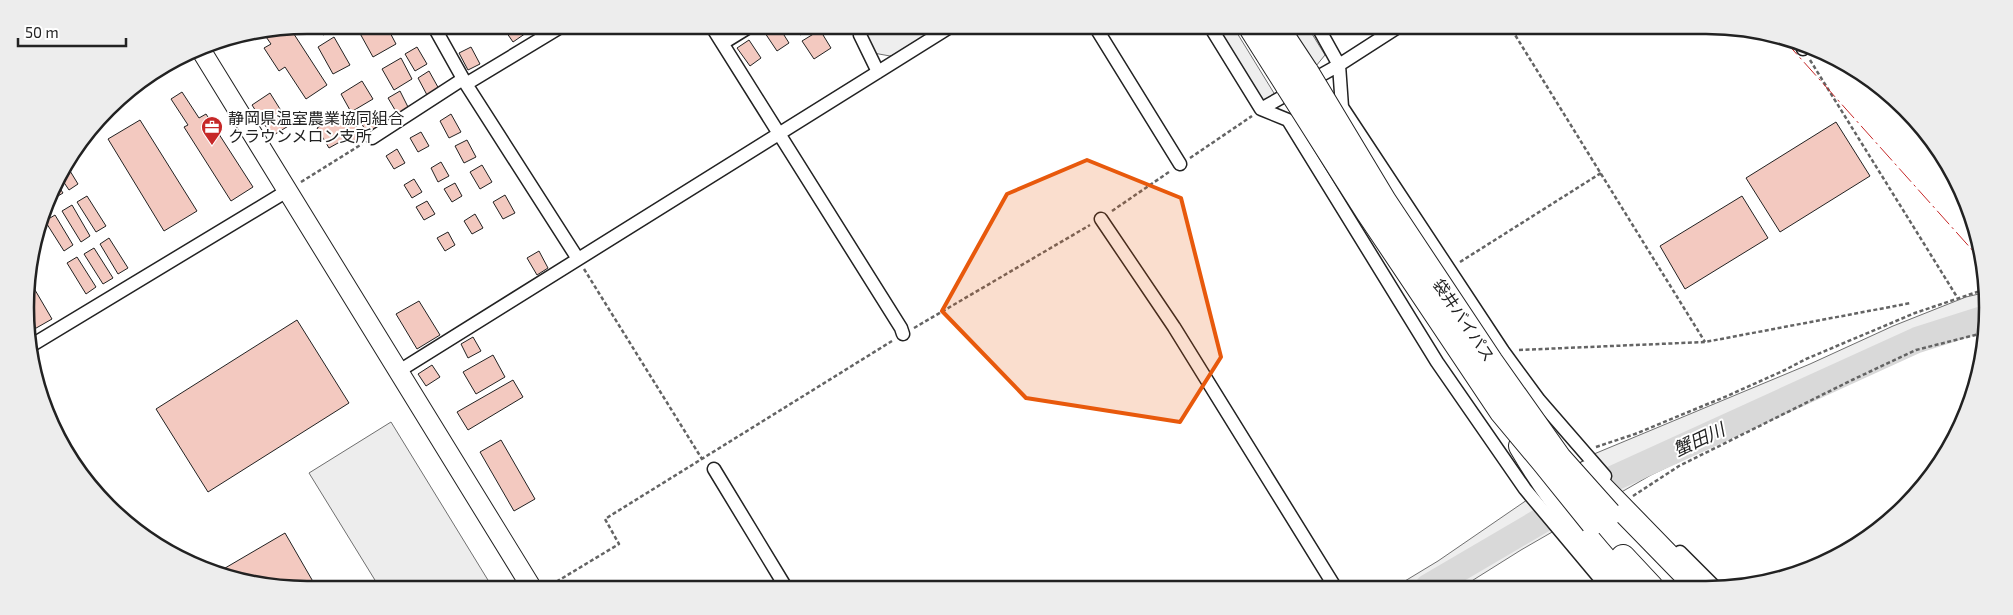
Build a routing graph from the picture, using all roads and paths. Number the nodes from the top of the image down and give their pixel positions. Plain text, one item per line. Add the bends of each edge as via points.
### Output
1 (438, 34) edge
2 (548, 34) edge
3 (717, 34) edge
4 (738, 34) edge
5 (860, 34) edge
6 (939, 34) edge
7 (1100, 34) edge
8 (1215, 34) edge
9 (1256, 34) edge
10 (1280, 34) edge
11 (1322, 34) edge
12 (1387, 34) edge
13 (1514, 34) edge
14 (723, 43) junction
15 (1807, 54) edge
16 (204, 55) edge
17 (1338, 65) junction
18 (878, 72) junction
19 (1297, 79) junction
20 (465, 81) junction
21 (1261, 109) junction
22 (779, 134) junction
23 (372, 138) joint
24 (1180, 164) junction
25 (1601, 173) junction
26 (287, 191) junction
27 (1101, 219) junction
28 (578, 259) junction
29 (1449, 269) junction
30 (1979, 291) edge
31 (1957, 297) junction
32 (1911, 303) dead end
33 (903, 334) junction
34 (1978, 334) edge
35 (1705, 342) junction
36 (36, 343) edge
37 (1503, 351) junction
38 (398, 371) junction
39 (1583, 452) junction
40 (702, 459) junction
41 (714, 468) dead end
42 (1602, 514) junction
43 (528, 581) edge
44 (558, 581) edge
45 (783, 581) edge
46 (1331, 581) edge
47 (1607, 581) edge
48 (1627, 581) edge
49 (1646, 581) edge
50 (1674, 581) edge
51 (1690, 581) edge
52 (1705, 581) edge

1 - 20 street
2 - 20 street
3 - 14 street
4 - 14 street
5 - 18 street
6 - 18 street
7 - 24 street
8 - 21 street
9 - 19 highway, 袋井バイパス
10 - 19 highway, 袋井バイパス
11 - 17 street
12 - 17 street
13 - 25 path
14 - 22 street
15 - 31 path
16 - 26 street
17 - 21 street
17 - 29 street via 1342,107
18 - 22 street
19 - 42 highway, 袋井バイパス, bridge via 1368,212 1511,406 1544,461
20 - 23 street
20 - 28 street
21 - 24 path
21 - 42 street via 1288,120 1437,362 1525,489
22 - 28 street
22 - 33 street
23 - 26 path
24 - 27 path
25 - 29 path
25 - 35 path
26 - 36 street
26 - 38 street
27 - 33 path
27 - 46 street via 1174,328
28 - 38 street
28 - 40 path
29 - 37 street
30 - 31 path
31 - 39 path via 1644,430
32 - 35 path
33 - 40 path
34 - 42 path via 1916,350 1839,386 1679,466
35 - 37 path
37 - 39 street
38 - 43 street
39 - 42 street via 1592,461
40 - 44 path via 605,519 619,544
41 - 45 street
42 - 47 street
42 - 48 highway
42 - 49 highway, 袋井バイパス
42 - 50 highway, 袋井バイパス
42 - 51 highway
42 - 52 street

